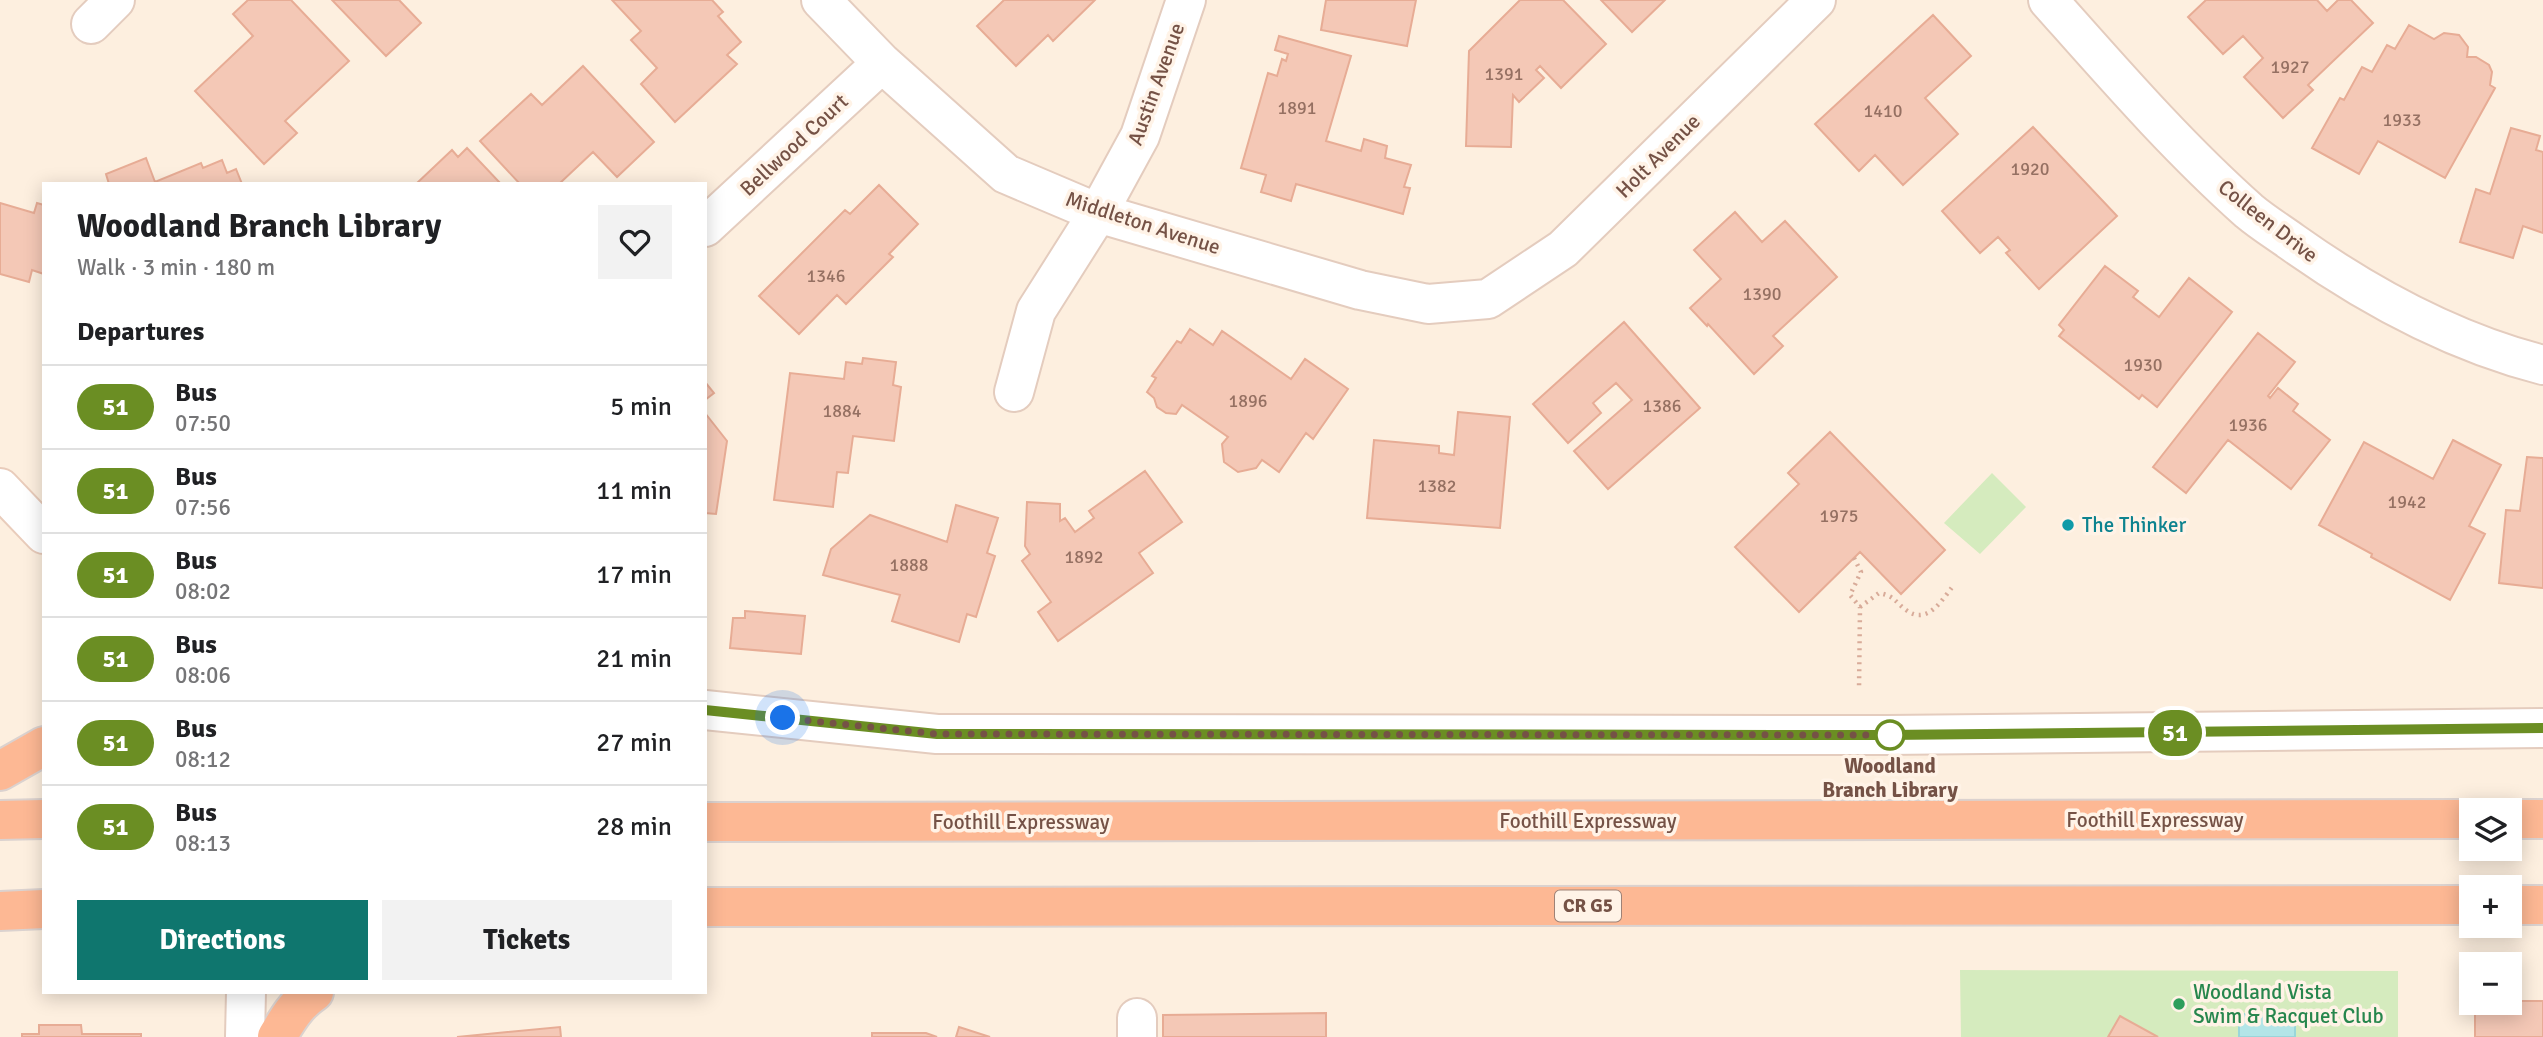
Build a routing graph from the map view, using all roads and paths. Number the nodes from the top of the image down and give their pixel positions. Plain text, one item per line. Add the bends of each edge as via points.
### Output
1 (821, 0) edge
2 (1186, 0) edge
3 (1816, 0) edge
4 (2048, 0) edge
5 (882, 63) junction
6 (1098, 213) junction
7 (707, 225) edge
8 (1488, 299) joint
9 (2543, 365) edge
10 (1014, 392) dead end
11 (0, 488) edge
12 (42, 532) edge
13 (1854, 558) dead end
14 (1953, 586) dead end
15 (1860, 607) junction
16 (1859, 690) dead end
17 (707, 710) edge
18 (2543, 728) edge
19 (42, 747) edge
20 (0, 771) edge
21 (42, 819) edge
22 (2459, 819) edge
23 (2522, 819) edge
24 (2543, 819) edge
25 (0, 820) edge
26 (707, 822) edge
27 (2459, 905) edge
28 (2522, 905) edge
29 (2543, 905) edge
30 (707, 907) edge
31 (42, 909) edge
32 (0, 911) edge
33 (246, 994) edge
34 (311, 994) edge
35 (246, 1037) edge
36 (277, 1037) edge

1 - 5 street, Middleton Avenue
2 - 6 street, Austin Avenue via 1140,136
3 - 8 street, Holt Avenue via 1563,249
4 - 9 street, Colleen Drive via 2171,137 2252,213 2326,266 2402,310 2499,354
5 - 6 street, Middleton Avenue via 1006,174
5 - 7 street, Bellwood Court
6 - 8 street, Middleton Avenue via 1360,289 1428,303
6 - 10 street, Austin Avenue via 1036,311
11 - 12 street
13 - 15 path via 1861,572 1850,595
14 - 15 path via 1935,610 1921,616 1908,612 1890,595 1879,593
15 - 16 path
17 - 18 street via 937,734 1901,735
19 - 20 highway
21 - 25 highway
22 - 26 highway, Foothill Expressway
23 - 24 highway
27 - 30 highway, CR G5
28 - 29 highway
31 - 32 highway
33 - 35 street
34 - 36 highway

